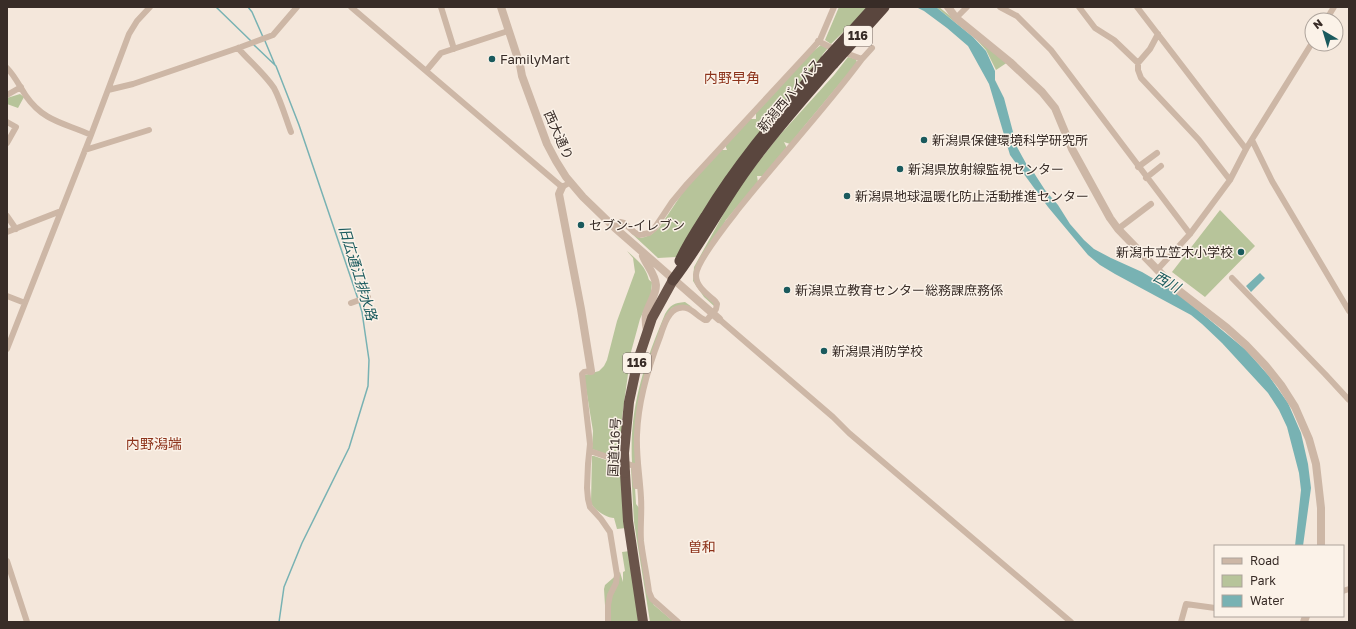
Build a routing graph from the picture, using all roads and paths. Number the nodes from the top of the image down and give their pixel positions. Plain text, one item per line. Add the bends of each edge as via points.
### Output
1 (150, 7) edge
2 (297, 7) edge
3 (441, 7) edge
4 (501, 7) edge
5 (834, 7) edge
6 (874, 7) edge
7 (884, 7) edge
8 (948, 7) edge
9 (967, 7) edge
10 (1000, 7) edge
11 (1079, 7) edge
12 (1137, 7) edge
13 (356, 8) edge
14 (956, 18) junction
15 (508, 31) junction
16 (1158, 34) junction
17 (818, 41) junction
18 (240, 48) junction
19 (872, 48) dead end
20 (454, 49) junction
21 (1306, 52) edge
22 (862, 59) junction
23 (829, 63) junction
24 (1138, 63) junction
25 (7, 68) edge
26 (426, 71) junction
27 (21, 87) junction
28 (108, 90) junction
29 (7, 95) edge
30 (7, 122) edge
31 (149, 130) dead end
32 (292, 132) dead end
33 (91, 135) junction
34 (1252, 140) junction
35 (7, 143) edge
36 (1246, 149) junction
37 (85, 150) junction
38 (1157, 153) dead end
39 (1161, 166) dead end
40 (1138, 167) junction
41 (1146, 178) junction
42 (1230, 180) junction
43 (571, 182) junction
44 (562, 187) junction
45 (1151, 204) dead end
46 (61, 211) junction
47 (7, 216) edge
48 (615, 228) junction
49 (16, 229) junction
50 (1118, 229) junction
51 (7, 232) edge
52 (1190, 234) junction
53 (642, 252) junction
54 (1156, 270) junction
55 (1232, 278) dead end
56 (673, 280) junction
57 (7, 296) edge
58 (368, 297) dead end
59 (25, 303) junction
60 (351, 303) dead end
61 (1349, 311) edge
62 (716, 316) junction
63 (647, 332) junction
64 (7, 349) edge
65 (591, 371) joint
66 (1349, 400) edge
67 (590, 451) junction
68 (641, 497) junction
69 (1321, 545) edge
70 (7, 561) edge
71 (1214, 608) edge
72 (27, 622) edge
73 (608, 622) edge
74 (643, 622) edge
75 (678, 622) edge
76 (1071, 622) edge
77 (1181, 622) edge

1 - 28 street via 129,34
2 - 18 street via 273,35
3 - 20 street
4 - 15 street, 西大通り
5 - 17 street
6 - 23 highway, 新潟西バイパス / 116, bridge
7 - 23 highway, 新潟西バイパス / 116, bridge
8 - 14 street
9 - 14 street
10 - 40 street via 1017,16 1051,50
11 - 24 street via 1095,28 1114,40
12 - 16 street
13 - 26 street
14 - 50 street via 1015,67 1055,108 1072,149
15 - 20 street
15 - 43 street, 西大通り via 547,144
16 - 24 street via 1150,50
16 - 36 street
17 - 22 street
17 - 48 street via 687,184 654,229 639,235 624,223 620,222
18 - 28 street via 134,84
18 - 32 street via 274,89
19 - 22 street
20 - 26 street via 441,53
21 - 34 street
22 - 62 street via 727,223 699,266 696,274 700,287 717,304
23 - 56 highway, 新潟西バイパス / 116 via 718,205 687,262
24 - 42 street via 1141,78 1199,140
25 - 27 street
26 - 44 street
27 - 29 street
27 - 33 street via 42,114
28 - 33 street
30 - 35 street via 16,127
31 - 37 street
33 - 37 street
34 - 36 street
34 - 61 street via 1272,181
36 - 42 street
37 - 46 street
38 - 40 street
39 - 41 street
40 - 41 street
41 - 52 street
42 - 52 street
43 - 44 street
43 - 48 street, 西大通り
44 - 65 street via 559,194 582,309
45 - 50 street
46 - 49 street
46 - 59 street
47 - 49 street
48 - 53 street, 西大通り
49 - 51 street
50 - 54 street
52 - 54 street
53 - 56 street, 西大通り
53 - 63 street via 656,285 646,314
54 - 69 street via 1246,345 1281,385 1295,407 1310,439 1316,464 1321,508
55 - 66 street
56 - 62 street, 西大通り
56 - 63 highway, 国道116号 / 116
57 - 59 street
58 - 60 street
59 - 64 street
62 - 68 street via 705,320 690,309 678,308 672,312 661,334 646,382 638,421
62 - 76 street
63 - 74 highway, 国道116号 / 116, bridge via 629,402 624,453 628,521
65 - 67 street via 582,374
67 - 68 street via 634,466 637,498
67 - 73 street via 588,499 590,507 612,535 617,575 608,604
68 - 75 street via 641,540 649,592 652,599
70 - 72 street
71 - 77 street via 1186,604

